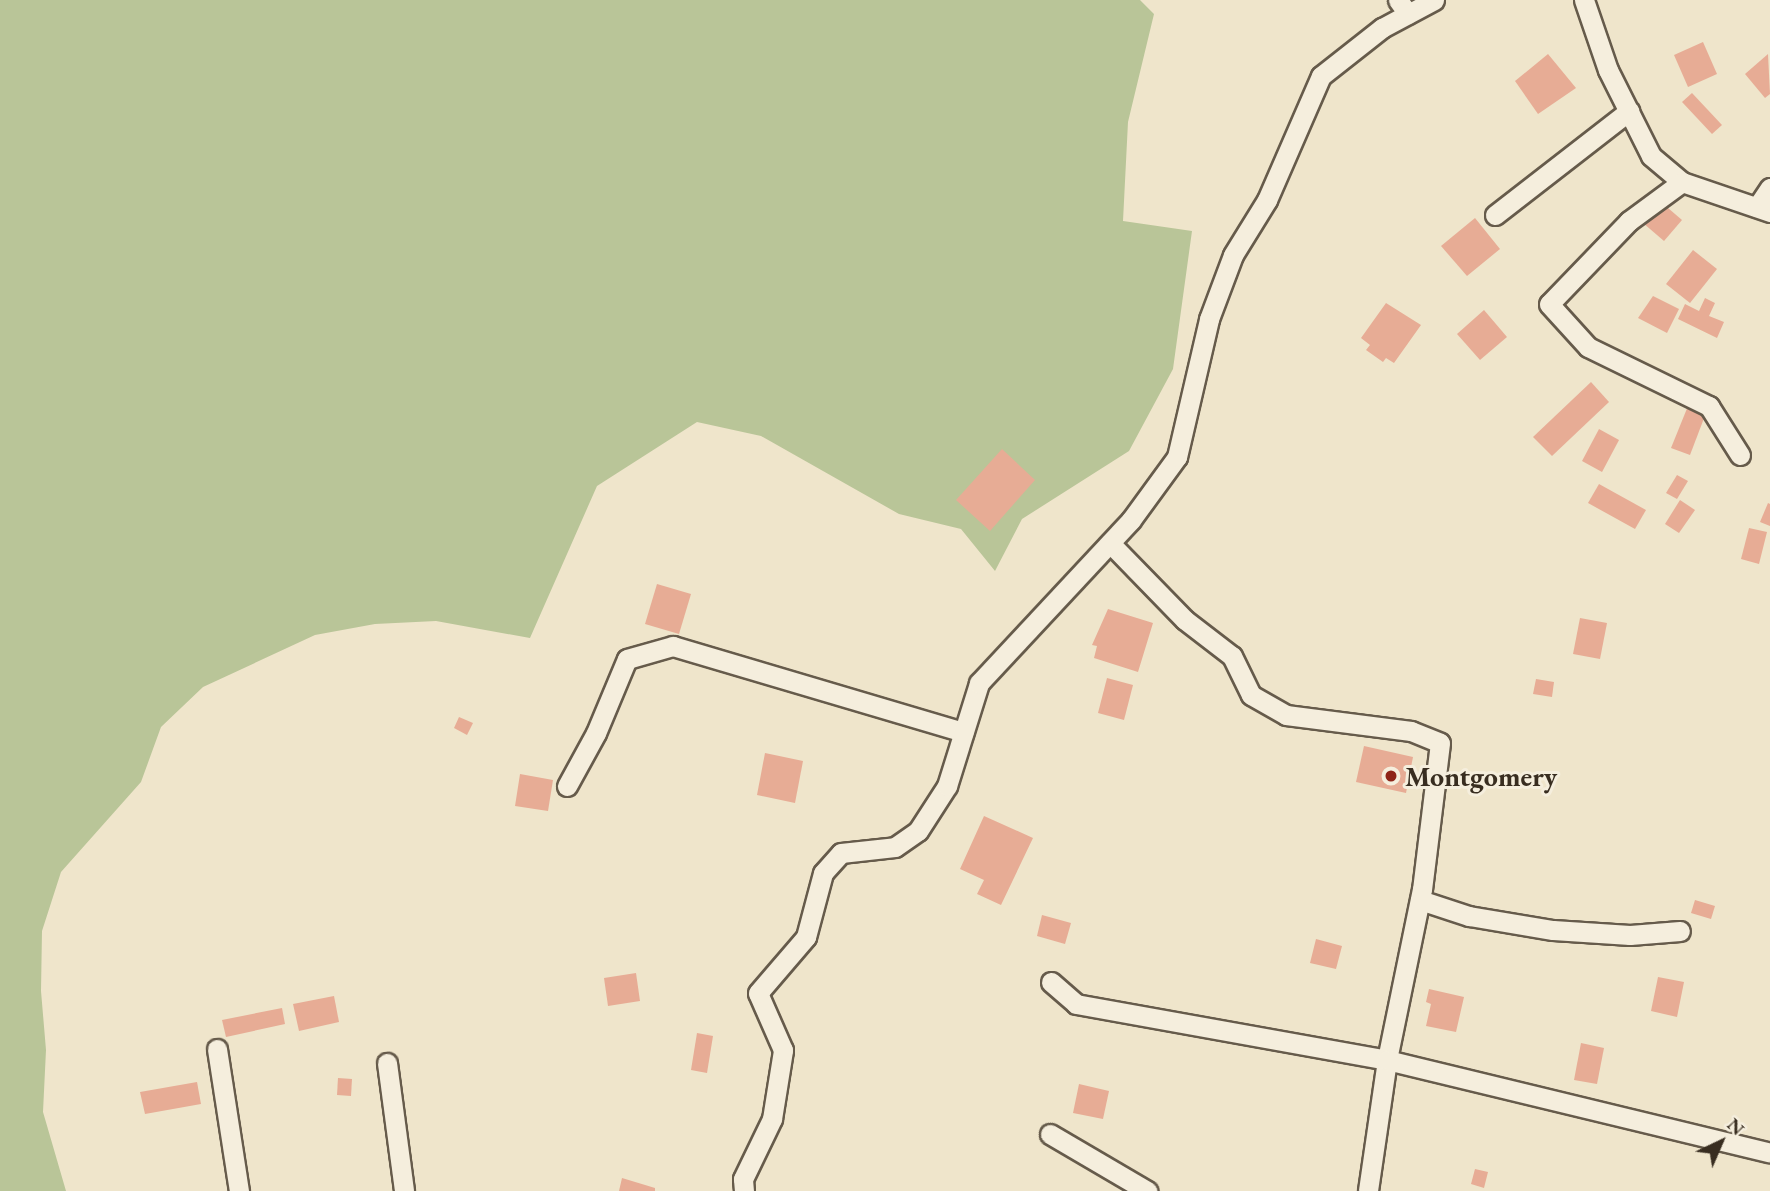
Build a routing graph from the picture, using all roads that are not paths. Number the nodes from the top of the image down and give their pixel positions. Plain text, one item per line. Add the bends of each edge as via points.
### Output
1 (1434, 0) edge
2 (1584, 0) edge
3 (1403, 7) edge
4 (1629, 111) junction
5 (1682, 182) junction
6 (1770, 188) edge
7 (1763, 209) edge
8 (1495, 215) dead end
9 (1740, 455) dead end
10 (1110, 543) junction
11 (964, 732) junction
12 (567, 786) dead end
13 (1420, 900) junction
14 (1680, 931) dead end
15 (1051, 982) dead end
16 (217, 1049) dead end
17 (1387, 1060) junction
18 (387, 1063) dead end
19 (1050, 1135) dead end
20 (1770, 1153) edge
21 (239, 1191) edge
22 (404, 1191) edge
23 (744, 1191) edge
24 (1147, 1191) edge
25 (1368, 1191) edge

1 - 3 street
2 - 4 street via 1608,70
3 - 10 street via 1321,76 1267,200 1233,255 1209,319 1177,457
4 - 5 street via 1651,156
4 - 8 street
5 - 7 street
5 - 9 street via 1629,221 1549,304 1588,347 1709,405
6 - 7 street
10 - 11 street via 979,683
10 - 13 street via 1185,620 1232,656 1251,695 1286,715 1411,731 1440,743
11 - 12 street via 673,646 627,659 596,733
11 - 23 street via 947,786 918,831 895,847 841,853 823,873 806,937 758,993 783,1050 772,1119 743,1179
13 - 14 street via 1469,916 1553,930 1630,935
13 - 17 street
15 - 17 street via 1076,1004
16 - 21 street
17 - 20 street
17 - 25 street
18 - 22 street
19 - 24 street

